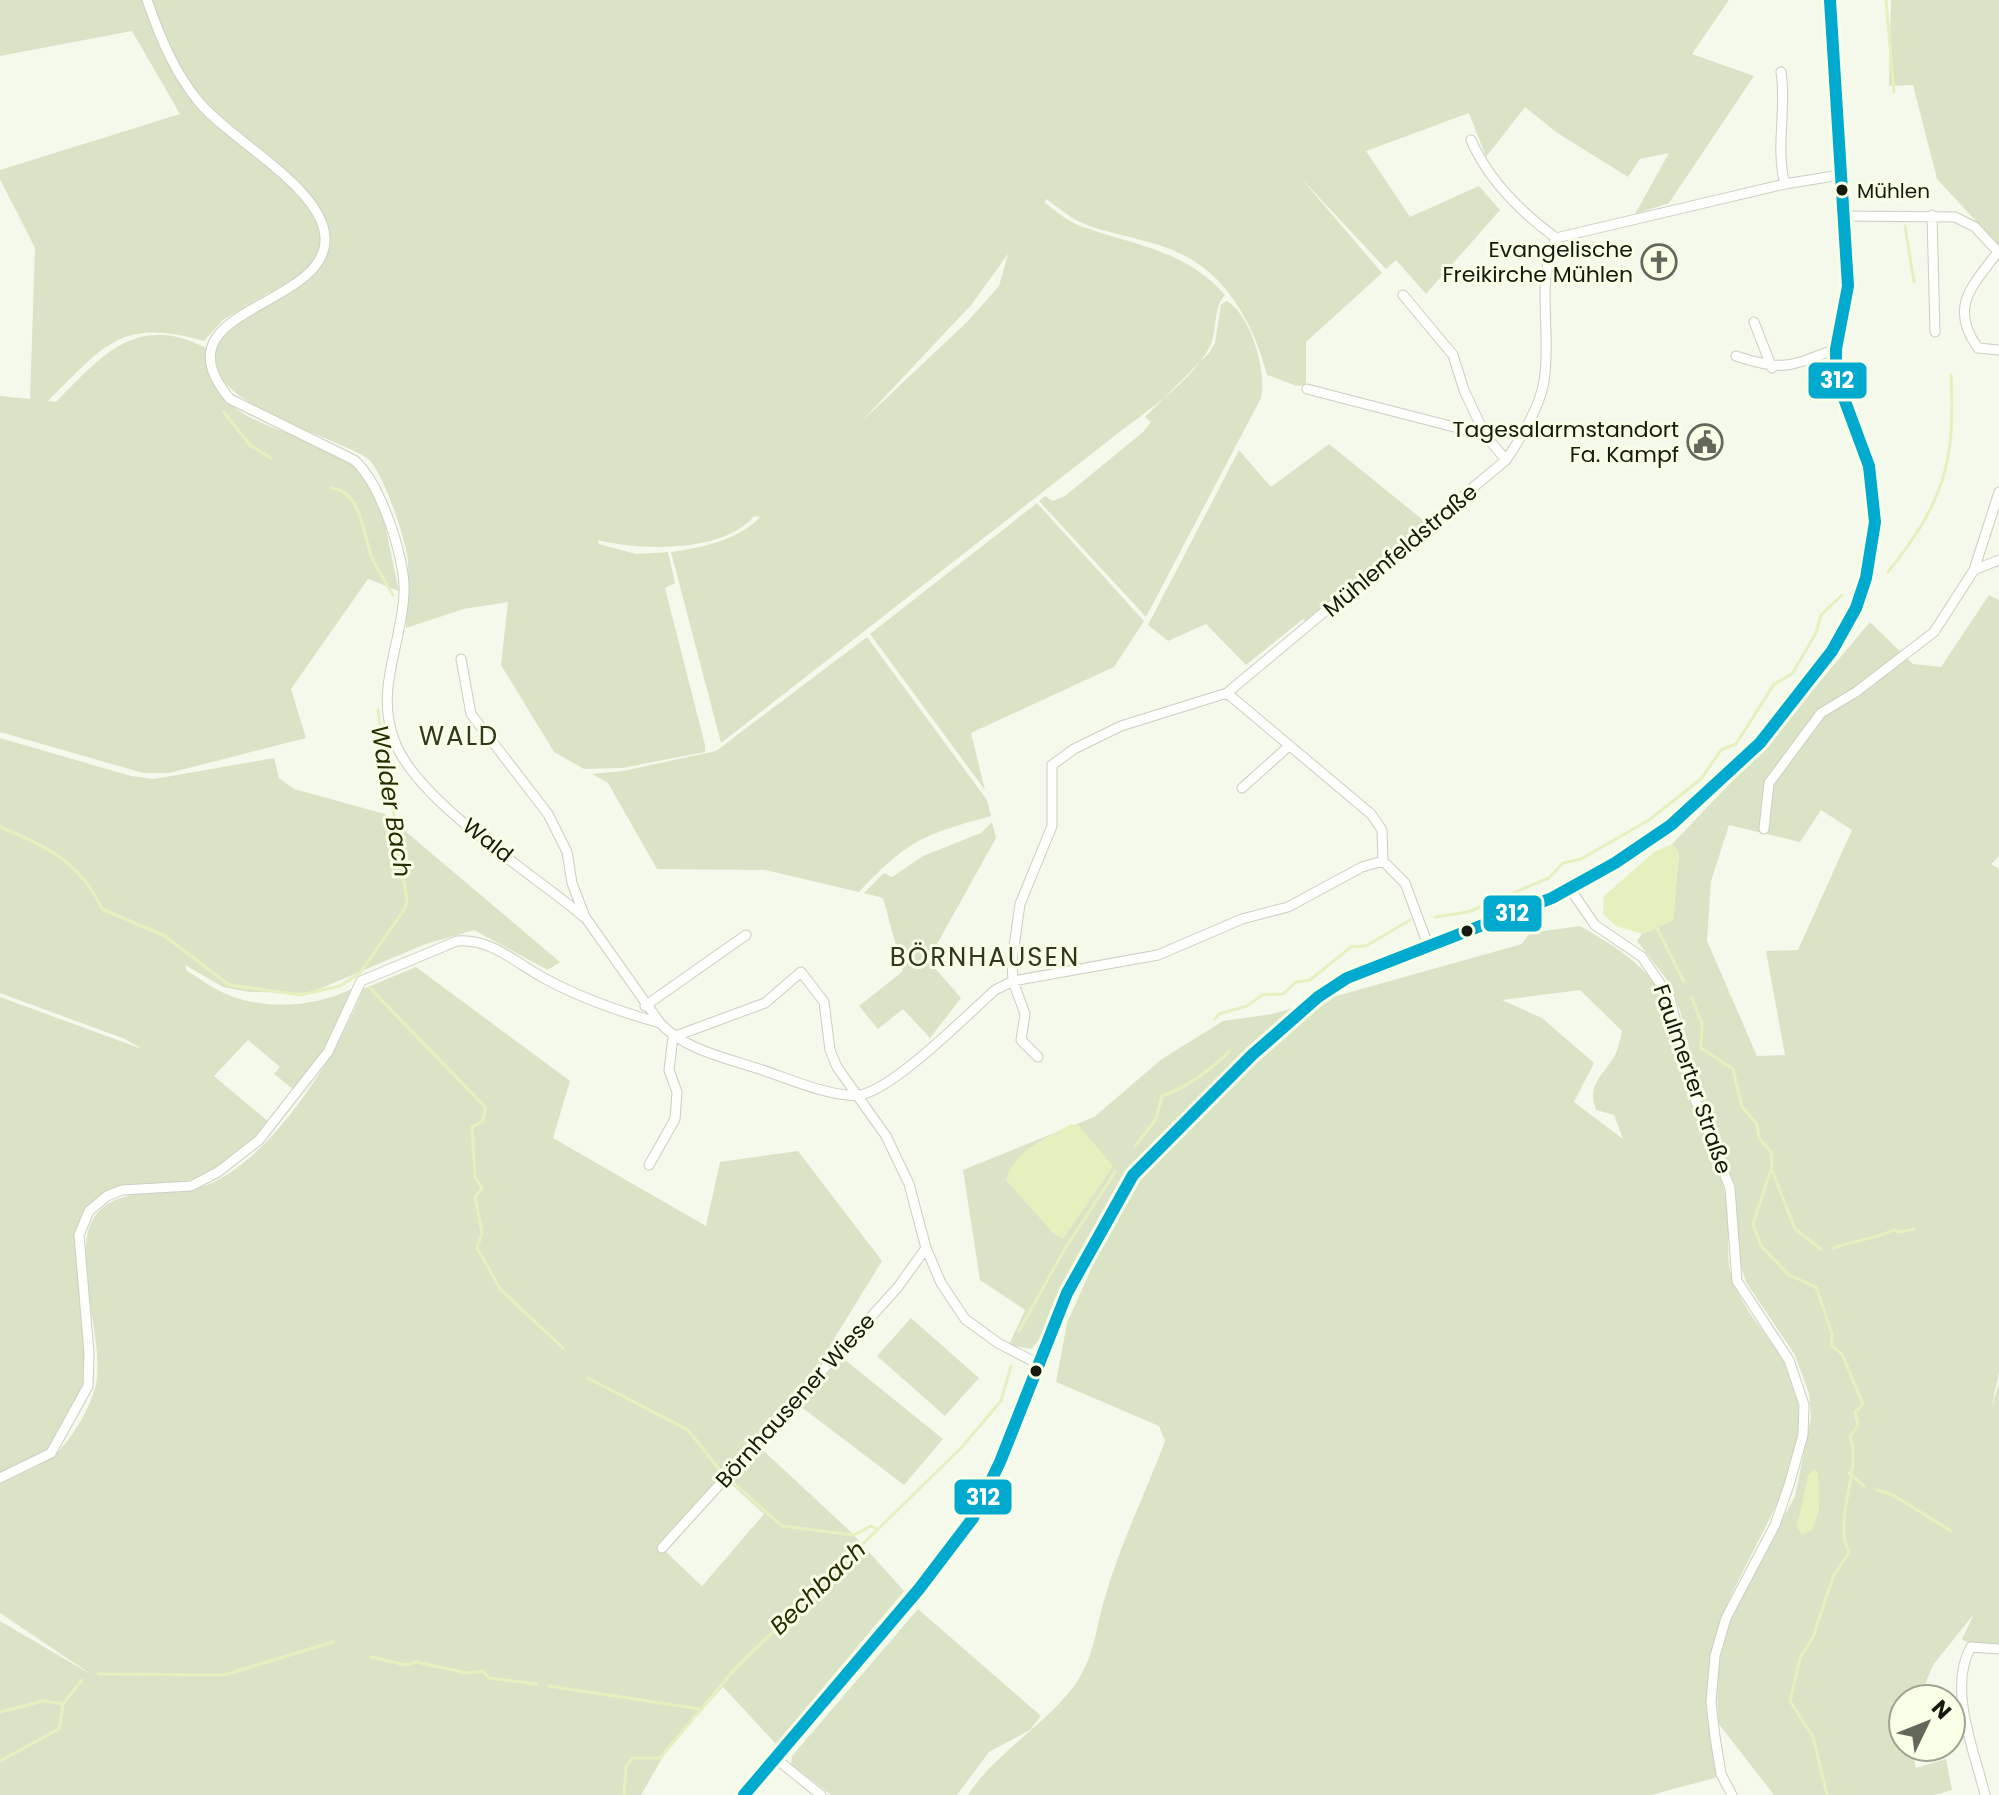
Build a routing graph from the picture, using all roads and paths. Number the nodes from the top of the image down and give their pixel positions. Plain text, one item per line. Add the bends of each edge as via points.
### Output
1 (147, 0) edge
2 (1830, 0) edge
3 (1781, 72) dead end
4 (1471, 140) dead end
5 (1840, 175) junction
6 (1785, 184) junction
7 (1932, 215) junction
8 (1843, 216) junction
9 (1556, 238) junction
10 (1998, 253) edge
11 (1403, 295) dead end
12 (1754, 322) dead end
13 (1935, 332) dead end
14 (1836, 349) junction
15 (1999, 350) edge
16 (1736, 356) dead end
17 (1772, 368) junction
18 (1307, 389) dead end
19 (1485, 435) junction
20 (1506, 460) junction
21 (1999, 492) edge
22 (1999, 560) edge
23 (1974, 570) junction
24 (461, 659) dead end
25 (1227, 693) junction
26 (1289, 746) junction
27 (1242, 788) dead end
28 (1764, 829) dead end
29 (1383, 861) junction
30 (1570, 889) junction
31 (585, 917) junction
32 (746, 935) dead end
33 (1423, 946) junction
34 (1013, 981) junction
35 (645, 1006) junction
36 (660, 1023) junction
37 (673, 1037) junction
38 (1038, 1057) dead end
39 (859, 1095) junction
40 (649, 1165) dead end
41 (926, 1248) junction
42 (1040, 1365) junction
43 (0, 1478) edge
44 (662, 1548) dead end
45 (1999, 1649) edge
46 (775, 1758) junction
47 (744, 1795) edge
48 (821, 1795) edge
49 (1732, 1795) edge
50 (1985, 1795) edge

1 - 31 street, Wald via 176,72 200,105 295,187 323,226 325,252 307,276 220,332 211,366 217,384 230,399 368,471 396,547 405,592 385,697 394,742 414,778 443,805
2 - 5 main road
3 - 6 street
4 - 9 street via 1482,165
5 - 6 street
5 - 8 main road
6 - 9 street
7 - 8 street
7 - 10 street via 1955,217 1975,227
7 - 13 street
8 - 14 main road via 1848,286
9 - 20 street, Mühlenfeldstraße via 1546,259 1544,381
10 - 15 street via 1964,306 1964,328 1978,348
11 - 19 street via 1453,355
12 - 17 street
14 - 17 street
14 - 30 main road via 1836,377 1873,486 1873,544 1856,608 1832,651 1760,743 1718,785 1671,825
16 - 17 street
18 - 19 street
19 - 20 street
20 - 25 street, Mühlenfeldstraße
21 - 23 street
22 - 23 street
23 - 28 street via 1934,632 1821,713 1769,783
24 - 31 street via 471,714 548,814 567,852
25 - 26 street
25 - 34 street via 1121,726 1052,765 1052,826 1020,904
26 - 27 street
26 - 29 street via 1371,814 1382,830
29 - 33 street via 1405,883
29 - 34 street via 1288,907 1242,919 1158,955
30 - 33 main road via 1492,924
30 - 49 street, Faulmerter Straße via 1595,925 1642,957 1670,998 1693,1094 1730,1188 1737,1281 1789,1360 1804,1405 1803,1435 1775,1525 1726,1618 1715,1656 1715,1737 1721,1774
31 - 35 street
32 - 35 street
33 - 42 main road via 1347,978 1318,997 1133,1175 1067,1293
34 - 38 street via 1025,1014 1021,1040
34 - 39 street via 995,990 901,1073
35 - 36 street
36 - 37 street
36 - 43 street via 544,978 471,940 361,981 328,1052 259,1140 191,1186 122,1190 89,1211 79,1235 88,1386 51,1453
37 - 39 street via 838,1093
37 - 39 street via 765,1003 801,972 824,1002 830,1050
37 - 40 street via 669,1070 677,1092 675,1119
39 - 41 street via 909,1184
41 - 42 street via 965,1319
41 - 44 street, Börnhausener Wiese via 898,1287
42 - 46 main road via 973,1518
45 - 50 street via 1971,1647 1961,1694
46 - 47 main road
46 - 48 street

